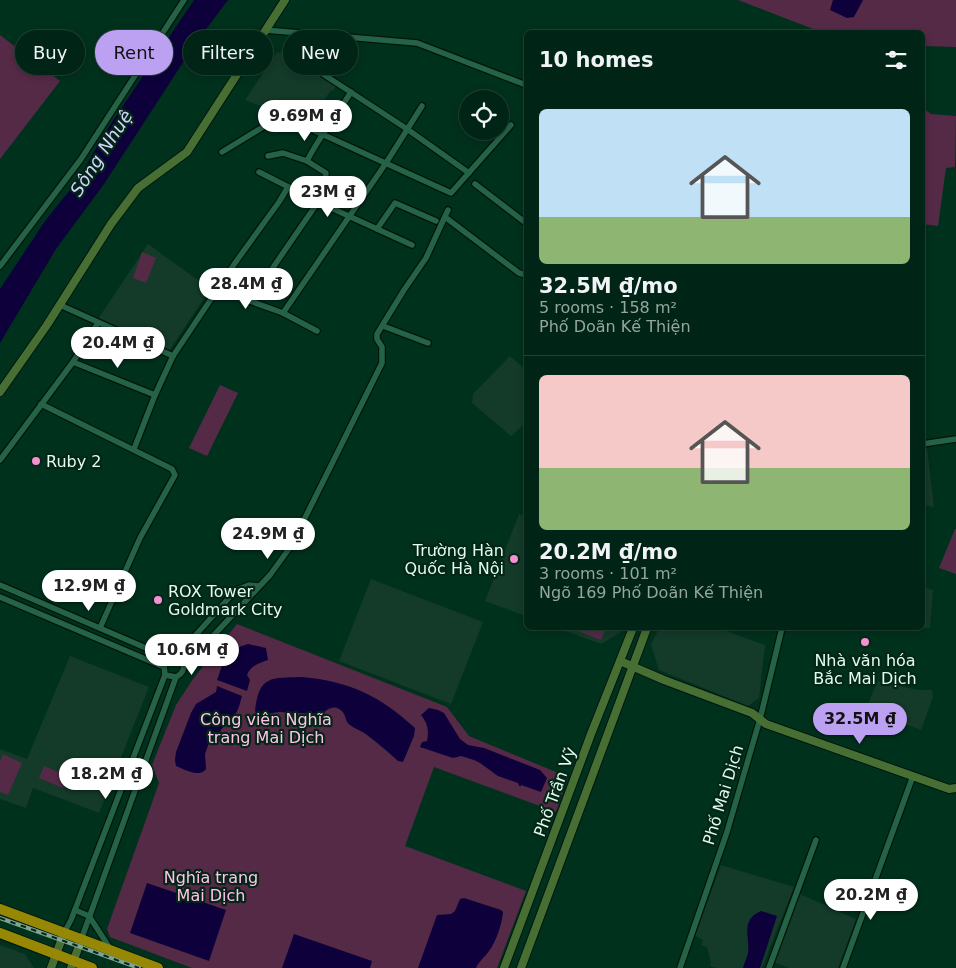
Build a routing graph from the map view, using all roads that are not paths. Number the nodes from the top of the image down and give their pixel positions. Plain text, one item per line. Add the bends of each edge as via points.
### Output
1 (184, 0) edge
2 (285, 0) edge
3 (265, 30) edge
4 (358, 38) edge
5 (236, 75) edge
6 (325, 75) edge
7 (524, 84) edge
8 (352, 92) junction
9 (422, 106) dead end
10 (267, 109) dead end
11 (281, 116) junction
12 (511, 125) dead end
13 (408, 129) junction
14 (322, 135) junction
15 (222, 152) dead end
16 (268, 156) dead end
17 (307, 161) junction
18 (386, 163) junction
19 (259, 172) dead end
20 (469, 173) junction
21 (475, 184) dead end
22 (288, 187) junction
23 (318, 202) junction
24 (448, 210) dead end
25 (348, 216) junction
26 (445, 217) junction
27 (436, 221) dead end
28 (524, 221) edge
29 (377, 229) junction
30 (412, 245) dead end
31 (0, 266) edge
32 (524, 274) edge
33 (222, 283) junction
34 (250, 301) junction
35 (60, 305) junction
36 (283, 313) junction
37 (98, 323) junction
38 (382, 326) junction
39 (317, 331) dead end
40 (428, 343) dead end
41 (173, 356) junction
42 (73, 362) junction
43 (0, 392) edge
44 (155, 395) junction
45 (41, 404) junction
46 (956, 439) edge
47 (925, 444) edge
48 (134, 449) junction
49 (0, 460) edge
50 (0, 585) edge
51 (260, 586) junction
52 (0, 598) edge
53 (100, 628) junction
54 (632, 630) edge
55 (646, 630) edge
56 (782, 630) edge
57 (173, 658) junction
58 (620, 661) junction
59 (632, 666) junction
60 (164, 667) junction
61 (184, 667) junction
62 (165, 675) junction
63 (176, 677) junction
64 (760, 719) junction
65 (914, 776) junction
66 (956, 788) edge
67 (816, 840) dead end
68 (0, 909) edge
69 (75, 910) junction
70 (89, 916) junction
71 (0, 933) edge
72 (64, 933) junction
73 (81, 940) junction
74 (112, 952) junction
75 (56, 954) junction
76 (72, 964) edge
77 (51, 968) edge
78 (92, 968) edge
79 (158, 968) edge
80 (504, 968) edge
81 (521, 968) edge
82 (680, 968) edge
83 (769, 968) edge
84 (843, 968) edge

1 - 31 street via 81,159
2 - 3 street
4 - 7 street via 417,43
5 - 35 street via 187,152 138,188 110,224
6 - 8 street
8 - 13 street
8 - 14 street
9 - 13 street
10 - 11 street
11 - 14 street
11 - 15 street
12 - 20 street
13 - 18 street
13 - 20 street
14 - 17 street
14 - 18 street
16 - 17 street via 283,153
17 - 23 street via 326,173
18 - 20 street via 451,193
18 - 25 street
19 - 22 street
21 - 28 street
22 - 23 street
22 - 33 street
23 - 25 street
23 - 34 street
24 - 26 street
25 - 29 street
25 - 36 street
26 - 32 street
26 - 38 street via 426,258
27 - 29 street via 395,203
29 - 30 street
33 - 34 street
33 - 41 street
34 - 36 street
35 - 37 street
35 - 43 street
36 - 39 street
37 - 41 street
37 - 42 street
38 - 40 street
38 - 51 street via 377,334 382,347 382,364 291,546
41 - 44 street
42 - 44 street
42 - 45 street
44 - 48 street
45 - 48 street
45 - 49 street
46 - 47 street
48 - 53 street via 172,469 175,475 140,538
50 - 53 street
51 - 57 street via 249,585 236,590
51 - 61 street
52 - 60 street
53 - 57 street
54 - 58 street, Phố Trần Vỹ
55 - 59 street, Phố Trần Vỹ
56 - 64 street, Phố Mai Dịch
57 - 60 street via 164,663
57 - 61 street via 180,659
58 - 59 street
58 - 80 street, Phố Trần Vỹ
59 - 64 street
59 - 81 street, Phố Trần Vỹ
60 - 62 street
61 - 63 street
62 - 63 street
62 - 69 street
63 - 70 street
64 - 65 street via 766,724
64 - 82 street, Phố Mai Dịch via 716,867
65 - 66 street via 949,789
65 - 84 street
67 - 83 street
68 - 72 highway
69 - 70 street
69 - 72 street
70 - 73 street
70 - 74 street
71 - 75 highway
72 - 73 highway
72 - 75 street
73 - 74 highway
73 - 76 street
74 - 79 highway
75 - 76 highway
75 - 77 street
76 - 78 highway

